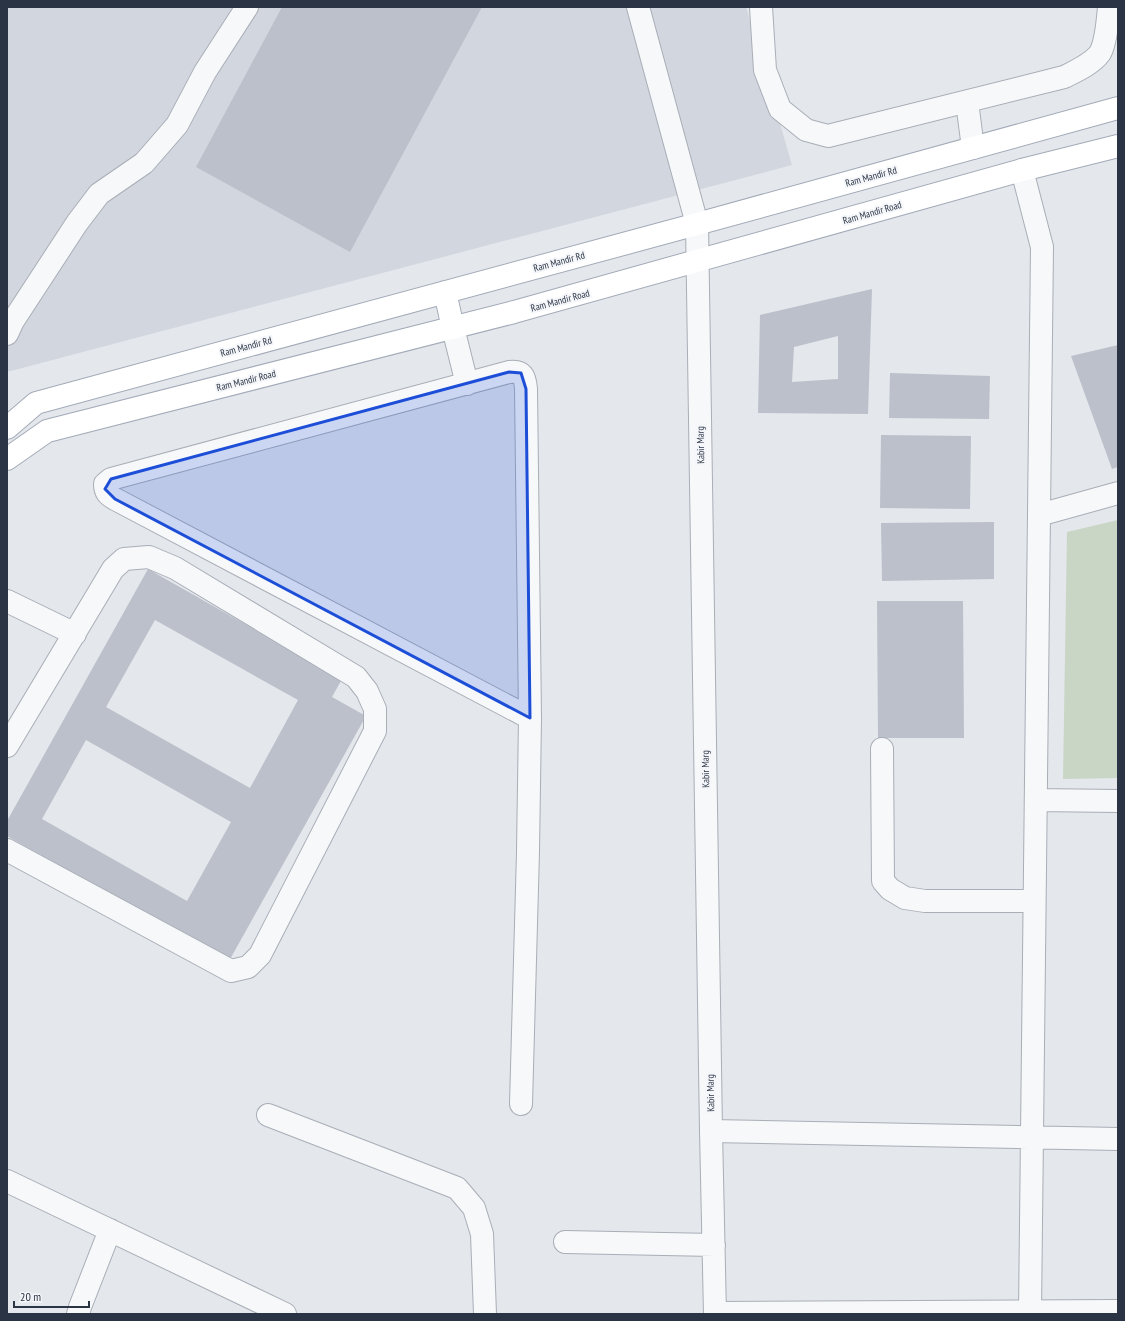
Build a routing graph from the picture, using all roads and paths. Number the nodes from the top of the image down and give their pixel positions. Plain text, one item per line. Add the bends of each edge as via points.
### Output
1 (247, 7) edge
2 (638, 7) edge
3 (761, 7) edge
4 (1109, 7) edge
5 (967, 102) junction
6 (1118, 108) edge
7 (1118, 146) edge
8 (973, 148) junction
9 (1022, 170) junction
10 (697, 224) junction
11 (697, 262) junction
12 (444, 292) junction
13 (9, 324) edge
14 (453, 328) junction
15 (467, 384) junction
16 (7, 428) edge
17 (7, 458) edge
18 (1118, 493) edge
19 (1039, 515) junction
20 (7, 601) edge
21 (75, 634) junction
22 (530, 718) junction
23 (7, 746) edge
24 (882, 749) dead end
25 (1036, 800) junction
26 (1118, 801) edge
27 (7, 850) edge
28 (1034, 902) junction
29 (521, 1104) dead end
30 (268, 1116) dead end
31 (711, 1131) junction
32 (1032, 1138) junction
33 (1118, 1139) edge
34 (7, 1181) edge
35 (110, 1230) junction
36 (565, 1242) dead end
37 (714, 1245) junction
38 (1118, 1311) edge
39 (1030, 1312) junction
40 (715, 1313) edge
41 (969, 1313) edge
42 (78, 1314) edge
43 (286, 1314) edge
44 (485, 1314) edge

1 - 13 street via 205,72 177,125 144,164 99,194
2 - 10 street, Kabir Marg
3 - 5 street via 764,70 780,109 806,130 828,136
4 - 5 street via 1107,30 1100,52 1085,66 1064,77
5 - 8 street
6 - 8 main road, Ram Mandir Rd
7 - 9 main road, Ram Mandir Road
8 - 10 main road, Ram Mandir Rd
9 - 11 main road, Ram Mandir Road
9 - 19 street via 1042,247
10 - 11 street, Kabir Marg
10 - 12 main road, Ram Mandir Rd
11 - 14 main road, Ram Mandir Road
11 - 31 street, Kabir Marg
12 - 14 main road
12 - 16 main road, Ram Mandir Rd via 36,403
14 - 15 street
14 - 17 main road, Ram Mandir Road via 47,431
15 - 22 street via 516,371 521,373 525,380
15 - 22 street via 111,479 105,484 105,489 107,494
18 - 19 street
19 - 25 street
20 - 21 street
21 - 23 street
21 - 27 street via 113,569 124,559 149,557 175,568 356,677 376,709 375,731 260,955 248,967 231,971
22 - 29 street
24 - 28 street via 883,881 890,889 906,898 925,901
25 - 26 street
25 - 28 street
28 - 32 street
30 - 44 street via 457,1188 474,1208 482,1234
31 - 32 street
31 - 37 street, Kabir Marg
32 - 33 street
32 - 39 street
34 - 35 street
35 - 42 street
35 - 43 street
36 - 37 street
37 - 40 street, Kabir Marg
38 - 39 street
39 - 41 street
40 - 41 street

